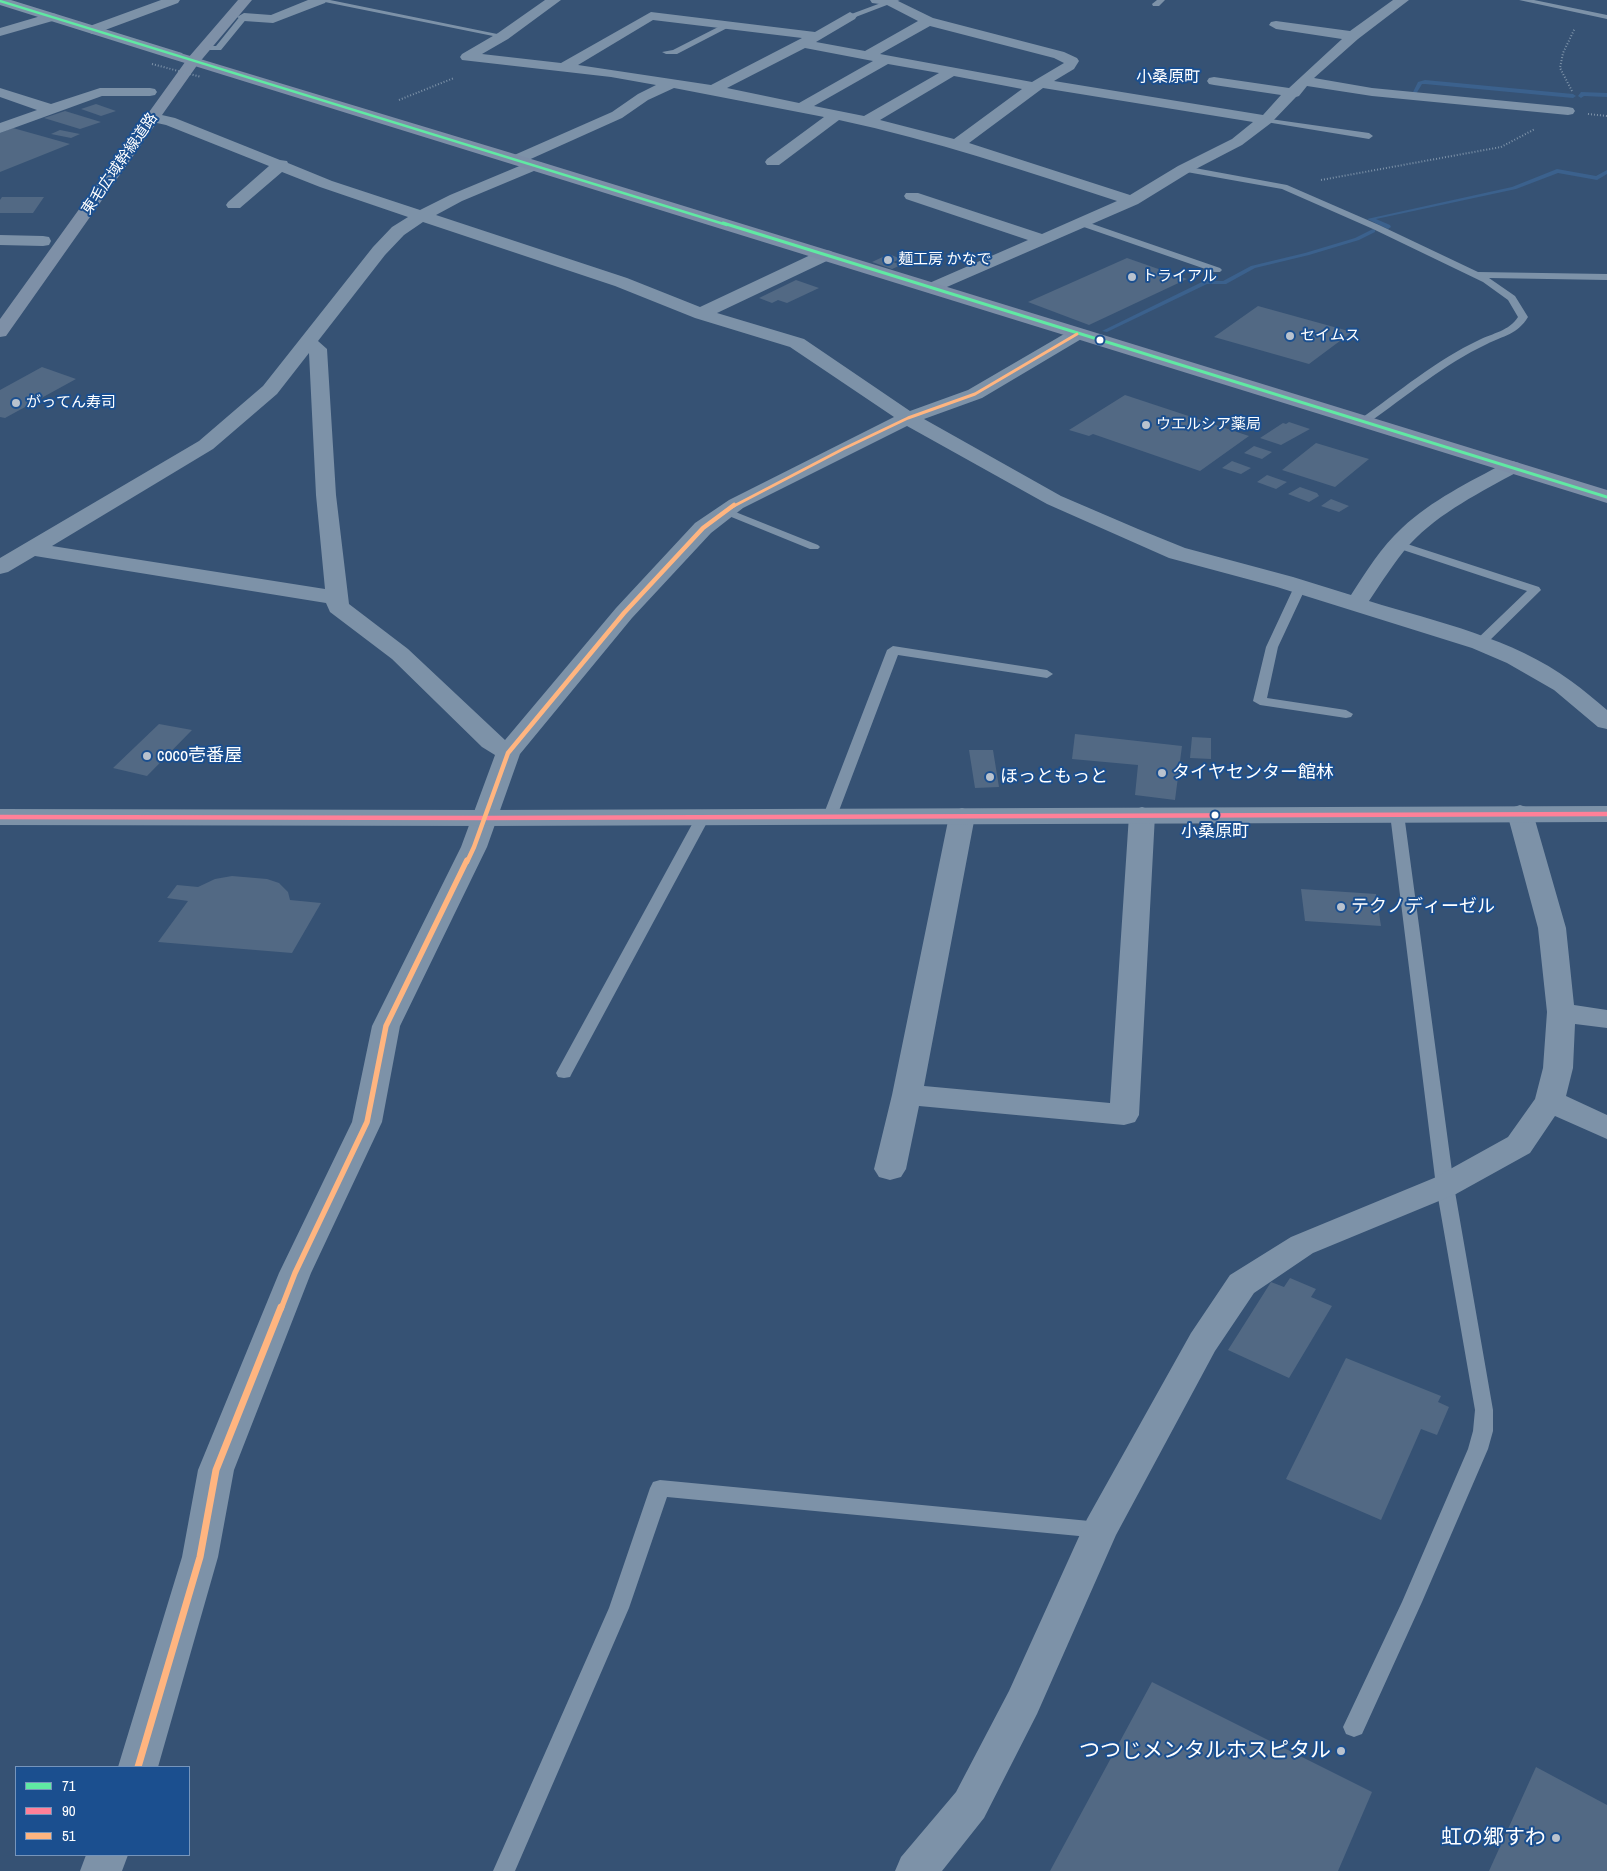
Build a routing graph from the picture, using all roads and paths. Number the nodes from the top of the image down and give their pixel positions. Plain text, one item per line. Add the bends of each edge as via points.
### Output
1 (173, 0) edge
2 (245, 0) edge
3 (260, 0) edge
4 (320, 0) edge
5 (554, 0) edge
6 (1402, 0) edge
7 (1523, 0) edge
8 (0, 1) edge
9 (888, 1) edge
10 (670, 5) dead end
11 (233, 10) edge
12 (1583, 12) junction
13 (651, 16) junction
14 (850, 16) joint
15 (51, 17) junction
16 (1607, 17) edge
17 (928, 21) junction
18 (729, 25) junction
19 (1276, 25) dead end
20 (92, 30) junction
21 (0, 32) edge
22 (503, 36) junction
23 (817, 36) junction
24 (1353, 36) junction
25 (802, 44) junction
26 (1031, 49) junction
27 (666, 52) dead end
28 (866, 56) junction
29 (1015, 58) dead end
30 (886, 60) junction
31 (178, 61) junction
32 (152, 64) dead end
33 (563, 68) junction
34 (999, 68) dead end
35 (951, 72) junction
36 (201, 77) dead end
37 (454, 78) dead end
38 (982, 78) junction
39 (1214, 81) dead end
40 (1304, 81) junction
41 (672, 83) junction
42 (1037, 85) junction
43 (713, 90) junction
44 (0, 92) edge
45 (1294, 93) junction
46 (391, 103) dead end
47 (138, 108) dead end
48 (801, 108) junction
49 (50, 109) junction
50 (1568, 111) junction
51 (837, 115) junction
52 (153, 118) junction
53 (1266, 120) junction
54 (867, 121) junction
55 (0, 128) edge
56 (1370, 136) dead end
57 (957, 144) junction
58 (518, 159) junction
59 (773, 162) dead end
60 (281, 164) junction
61 (535, 164) junction
62 (1184, 169) junction
63 (1284, 187) junction
64 (912, 196) dead end
65 (1132, 201) junction
66 (234, 205) dead end
67 (422, 216) junction
68 (1081, 223) junction
69 (55, 226) dead end
70 (0, 240) edge
71 (1043, 240) junction
72 (38, 248) joint
73 (825, 255) junction
74 (1217, 270) dead end
75 (1477, 275) junction
76 (1607, 277) edge
77 (933, 288) junction
78 (701, 314) junction
79 (0, 332) edge
80 (1078, 334) junction
81 (308, 342) junction
82 (908, 418) junction
83 (1364, 422) junction
84 (1512, 467) junction
85 (1607, 497) edge
86 (728, 512) junction
87 (1398, 546) junction
88 (32, 548) junction
89 (814, 548) dead end
90 (0, 567) edge
91 (1300, 587) junction
92 (337, 598) junction
93 (1356, 604) junction
94 (1480, 643) junction
95 (1047, 674) dead end
96 (1346, 714) dead end
97 (1607, 722) edge
98 (508, 753) junction
99 (1520, 813) junction
100 (1397, 814) junction
101 (1607, 814) edge
102 (1142, 815) junction
103 (830, 816) junction
104 (962, 816) junction
105 (0, 817) edge
106 (703, 817) junction
107 (486, 818) junction
108 (1560, 1012) junction
109 (1607, 1019) edge
110 (564, 1073) dead end
111 (907, 1095) junction
112 (1550, 1101) junction
113 (1607, 1128) edge
114 (890, 1169) dead end
115 (1445, 1186) junction
116 (1100, 1530) junction
117 (1354, 1727) dead end
118 (138, 1766) edge
119 (107, 1856) edge
120 (100, 1871) edge
121 (504, 1871) edge
122 (916, 1871) edge

1 - 20 street
2 - 11 highway, 東毛広域幹線道路
3 - 11 street
4 - 11 street via 273,19
4 - 22 lane
5 - 22 street
6 - 24 street
7 - 12 lane
8 - 15 street
9 - 14 lane
9 - 17 street
10 - 13 street
11 - 31 highway, 東毛広域幹線道路
12 - 16 lane
12 - 50 path via 1560,68 1576,98
13 - 18 street
13 - 33 street
14 - 23 street
15 - 20 street
15 - 21 street
17 - 26 street
17 - 28 street
18 - 23 street
18 - 27 lane via 674,52
19 - 24 street
20 - 31 street
22 - 33 street via 467,57
23 - 25 street
24 - 40 street
25 - 28 street
25 - 43 street
26 - 29 street
26 - 42 street via 1072,61
28 - 30 street
30 - 35 street
30 - 48 street
31 - 47 highway, 東毛広域幹線道路
31 - 49 street
31 - 52 highway, 東毛広域幹線道路
31 - 58 main road
32 - 36 path, bridge
33 - 41 street
34 - 38 street
35 - 38 street
35 - 54 street
37 - 46 path
38 - 42 street
39 - 45 street
40 - 45 street
40 - 50 street via 1372,92
41 - 43 street
41 - 58 street via 617,115
42 - 53 street
42 - 57 street
43 - 48 street
44 - 49 street
45 - 53 street
48 - 51 street
49 - 55 street
50 - 63 path via 1501,147
51 - 54 street
51 - 59 street
52 - 60 street via 170,121
52 - 79 highway, 東毛広域幹線道路
53 - 56 lane
53 - 62 street via 1237,142
54 - 57 street
57 - 65 street
58 - 61 main road
60 - 66 street
60 - 67 street via 326,184
61 - 67 street
61 - 73 main road
62 - 63 lane
62 - 65 street
63 - 75 lane
64 - 71 street
65 - 68 street
67 - 78 street via 621,282
67 - 81 street via 398,232 379,251
68 - 71 street
68 - 74 lane
69 - 72 highway
70 - 72 street
71 - 77 street
73 - 77 main road
73 - 78 street
75 - 76 lane
75 - 83 lane via 1512,298 1523,317 1519,326 1456,357
77 - 80 main road
78 - 82 street via 797,343
80 - 82 street via 975,394
80 - 83 main road
81 - 88 street via 270,390 206,445
81 - 92 street via 318,350 326,495
82 - 86 street via 736,504
82 - 91 street via 1054,500 1130,534 1177,552
83 - 84 main road
84 - 85 main road
84 - 87 street via 1453,499 1409,533
86 - 89 lane
86 - 98 street via 703,528 624,613
87 - 93 street
87 - 94 lane via 1535,590
88 - 90 street
88 - 92 street
91 - 93 street
91 - 96 lane via 1272,648 1260,700
92 - 98 street via 338,607 400,654 491,742
93 - 94 street
94 - 97 street via 1515,658 1562,685
95 - 103 lane via 893,650
98 - 107 street
99 - 100 street
99 - 101 street
99 - 108 street via 1552,928
100 - 102 street
100 - 115 lane
102 - 104 street
102 - 111 street via 1124,1115
103 - 104 street
103 - 106 street
104 - 111 street
105 - 107 street
106 - 107 street
106 - 110 lane
107 - 118 street via 386,1026 366,1122 295,1273 216,1470 200,1557
108 - 109 street
108 - 112 street via 1558,1068
111 - 114 street
112 - 113 street
112 - 115 street via 1519,1145
115 - 116 street via 1302,1245 1242,1284 1203,1342
115 - 117 lane via 1484,1410 1483,1430 1478,1450 1412,1602
116 - 121 lane via 660,1488 619,1608
116 - 122 street via 1023,1702 970,1805
119 - 120 street

